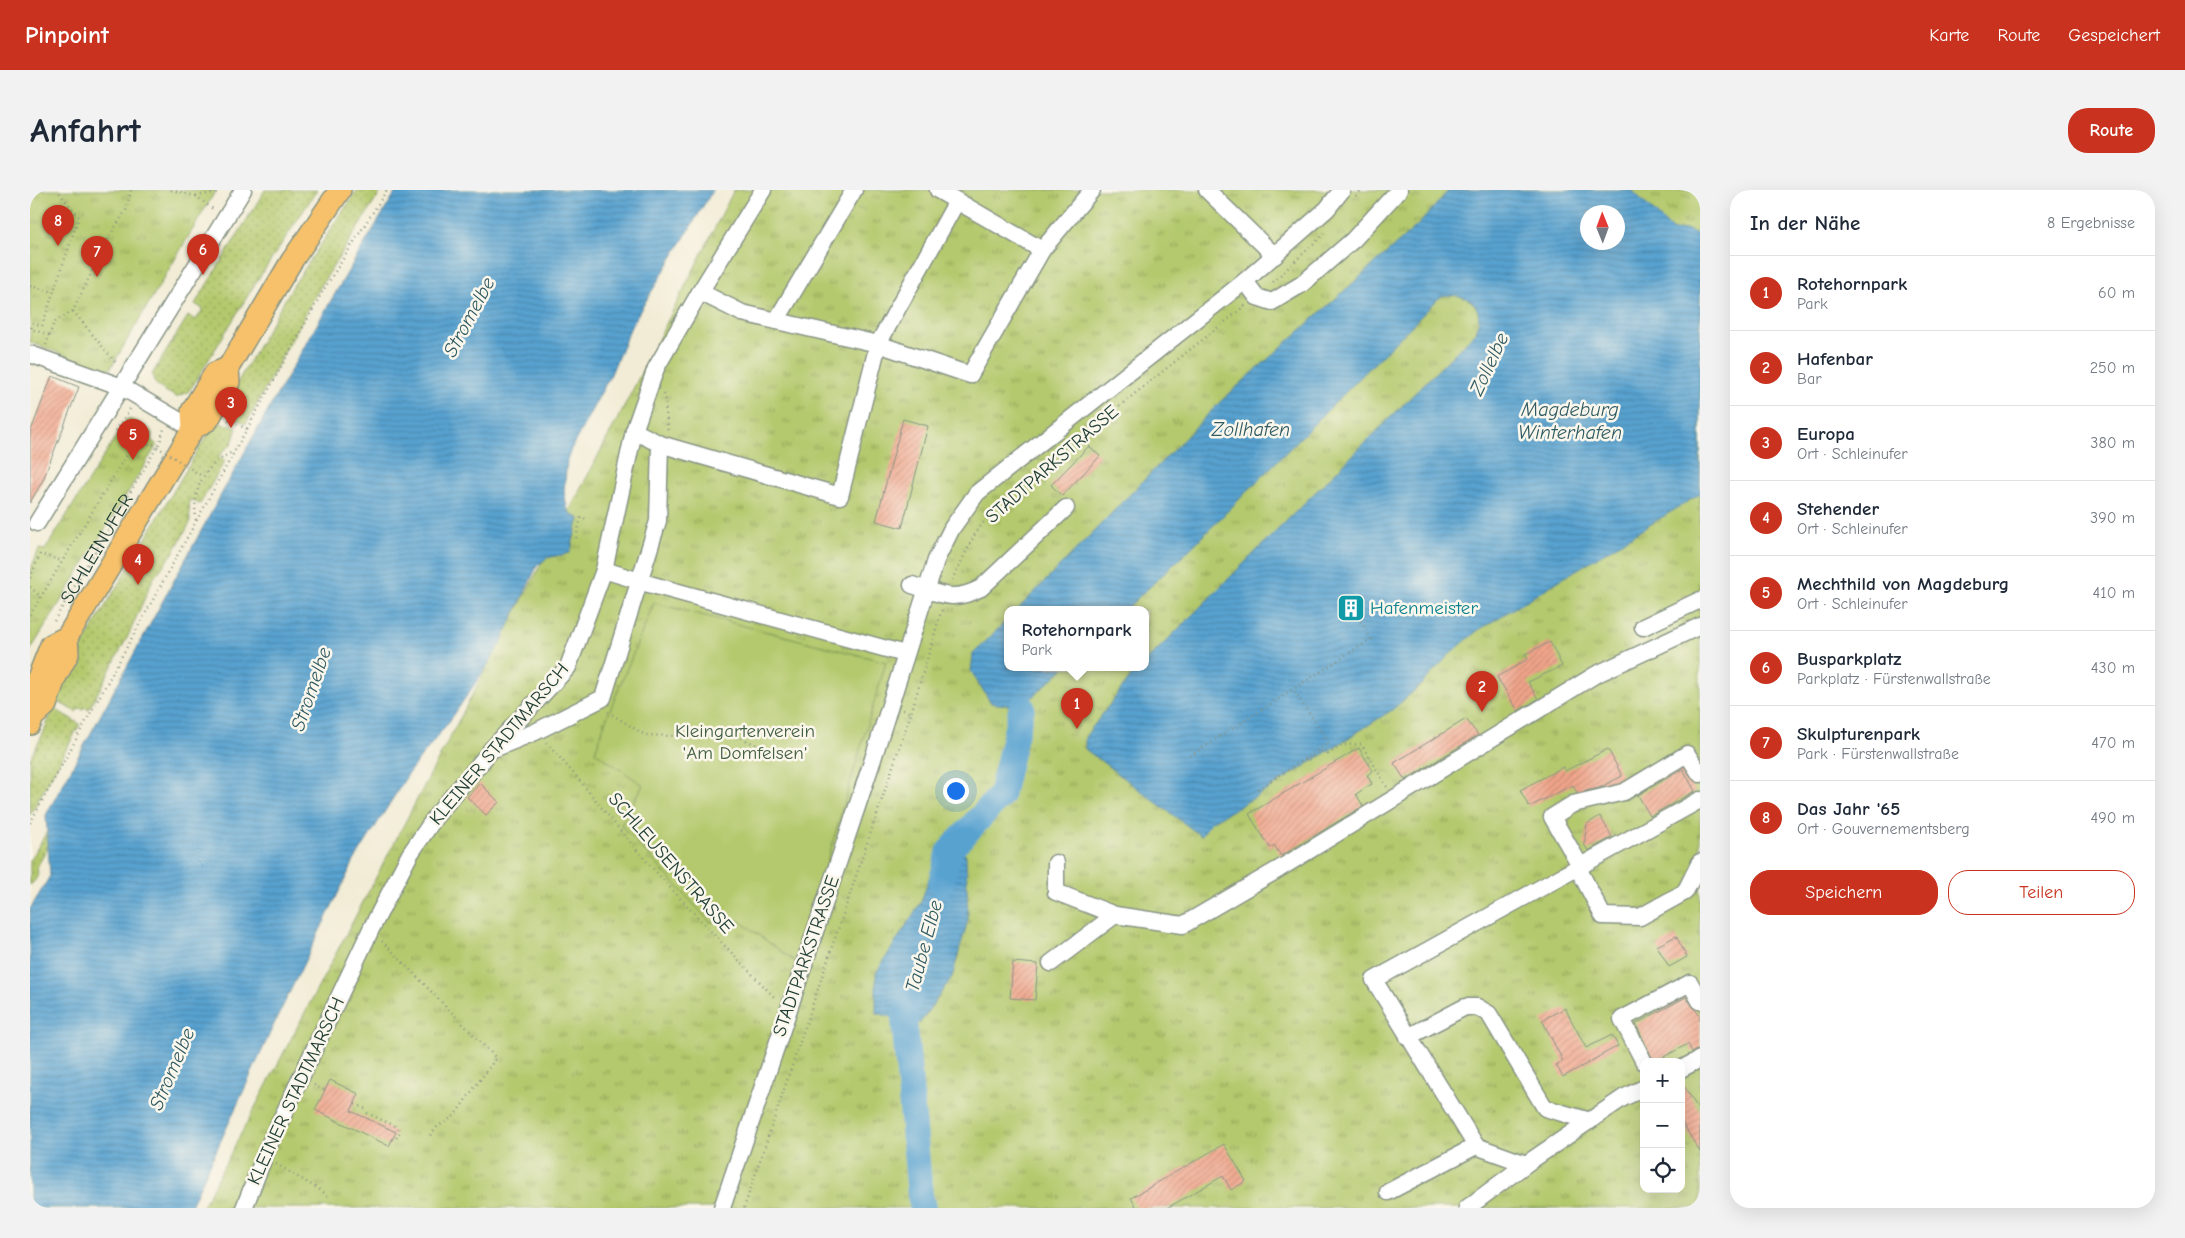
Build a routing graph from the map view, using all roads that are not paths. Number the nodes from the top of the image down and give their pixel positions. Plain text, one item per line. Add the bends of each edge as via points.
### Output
1 (243, 190) edge
2 (340, 190) edge
3 (763, 190) edge
4 (854, 190) edge
5 (938, 190) edge
6 (1092, 190) edge
7 (1207, 190) edge
8 (1342, 190) edge
9 (1399, 190) edge
10 (957, 201) junction
11 (1042, 250) junction
12 (1275, 256) junction
13 (1245, 281) junction
14 (700, 292) junction
15 (776, 321) junction
16 (878, 344) junction
17 (30, 354) edge
18 (122, 387) junction
19 (193, 429) junction
20 (634, 431) junction
21 (660, 444) junction
22 (1066, 508) dead end
23 (38, 523) dead end
24 (604, 570) junction
25 (640, 582) junction
26 (919, 587) junction
27 (1700, 600) edge
28 (1700, 626) edge
29 (1643, 627) dead end
30 (905, 654) junction
31 (31, 721) edge
32 (492, 750) junction
33 (1700, 774) edge
34 (1700, 800) edge
35 (1056, 862) dead end
36 (1700, 862) edge
37 (1580, 868) junction
38 (1114, 915) junction
39 (1051, 962) dead end
40 (1700, 1001) edge
41 (1408, 1037) junction
42 (1642, 1058) edge
43 (1700, 1060) edge
44 (1685, 1067) edge
45 (1640, 1090) edge
46 (1590, 1120) junction
47 (1476, 1146) junction
48 (1526, 1164) junction
49 (1388, 1192) dead end
50 (244, 1208) edge
51 (722, 1208) edge
52 (1467, 1208) edge

1 - 18 street
2 - 19 main road, SCHLEINUFER via 291,262 228,368 215,373 192,411
3 - 14 street, KLEINER STADTMARSCH
4 - 15 street
5 - 10 street
6 - 11 street
7 - 12 street
8 - 12 street, STADTPARKSTRASSE via 1327,209
9 - 13 street via 1353,240 1302,284 1272,302 1257,297
10 - 11 street
10 - 16 street
11 - 16 street via 970,375
12 - 13 street, STADTPARKSTRASSE
13 - 26 street, STADTPARKSTRASSE via 977,493 952,528
14 - 15 street via 742,313
14 - 20 street, KLEINER STADTMARSCH via 656,368
15 - 16 street
16 - 21 street via 840,496
17 - 18 street
18 - 19 street
18 - 23 street
19 - 31 main road, SCHLEINUFER via 51,645 30,698
20 - 21 street
20 - 24 street, KLEINER STADTMARSCH
21 - 25 street via 658,521
22 - 26 street via 981,588 964,596 946,596
24 - 25 street
24 - 32 street, KLEINER STADTMARSCH via 568,668
25 - 30 street
25 - 32 street via 603,698
26 - 30 street, STADTPARKSTRASSE
27 - 29 street
28 - 38 street via 1595,675 1183,925
30 - 51 street, STADTPARKSTRASSE
32 - 50 street, KLEINER STADTMARSCH via 436,816 410,854 264,1157
33 - 37 street via 1687,754 1624,792 1573,804 1552,817
34 - 37 street
35 - 38 street via 1056,892
36 - 37 street via 1685,892 1640,917 1603,916
37 - 41 street via 1374,980
38 - 39 street
40 - 42 street via 1690,983 1622,1019
41 - 46 street via 1465,1007 1477,1007 1488,1014 1545,1108
41 - 47 street
43 - 44 street
45 - 46 street
46 - 48 street
47 - 48 street
47 - 49 street
48 - 52 street

